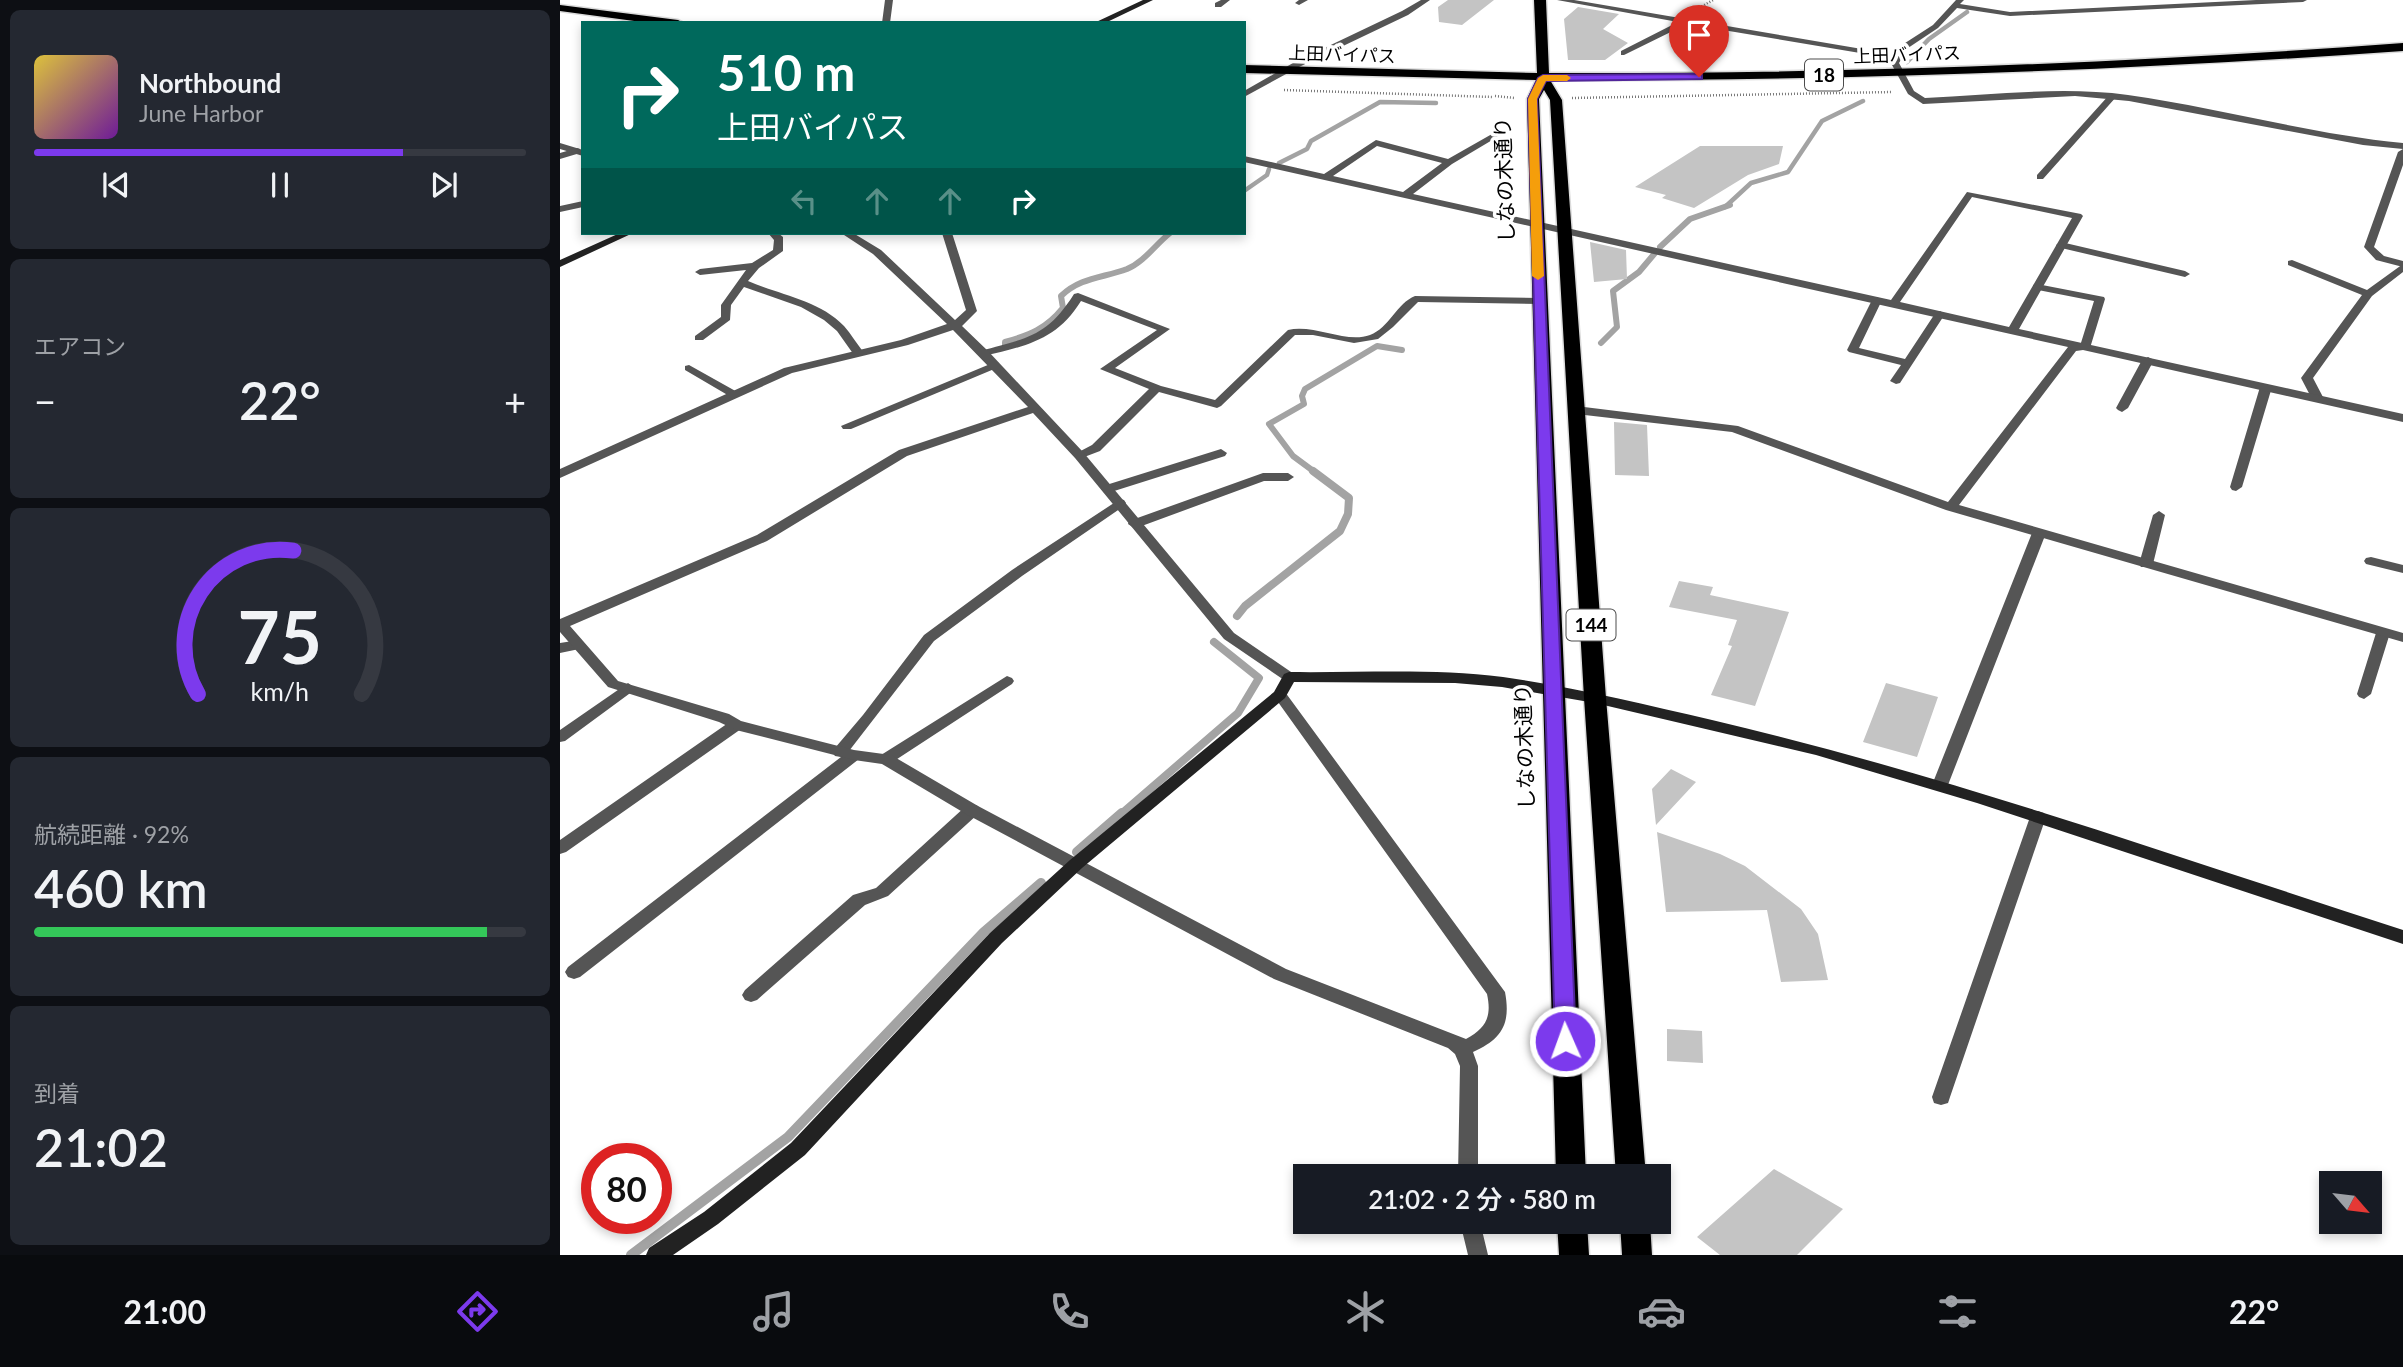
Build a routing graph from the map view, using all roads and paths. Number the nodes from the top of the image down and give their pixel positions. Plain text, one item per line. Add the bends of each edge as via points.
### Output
1 (889, 0) edge
2 (1149, 0) edge
3 (1226, 0) edge
4 (1426, 0) edge
5 (1540, 0) edge
6 (1562, 0) edge
7 (2303, 0) edge
8 (1957, 3) edge
9 (1218, 5) dead end
10 (560, 8) edge
11 (560, 15) edge
12 (604, 21) edge
13 (662, 21) edge
14 (886, 21) edge
15 (1102, 21) edge
16 (1686, 21) junction
17 (2403, 47) edge
18 (1624, 53) dead end
19 (1898, 68) junction
20 (1246, 69) edge
21 (1287, 71) junction
22 (1543, 78) junction
23 (1255, 89) junction
24 (1502, 92) dead end
25 (1911, 92) junction
26 (1246, 94) edge
27 (2113, 96) junction
28 (1493, 97) junction
29 (1570, 98) dead end
30 (1519, 99) dead end
31 (1495, 135) dead end
32 (560, 146) edge
33 (2403, 146) edge
34 (580, 152) edge
35 (2403, 152) edge
36 (560, 156) edge
37 (1246, 159) edge
38 (1449, 162) junction
39 (1326, 177) junction
40 (2040, 177) dead end
41 (2391, 187) junction
42 (2403, 189) edge
43 (1405, 195) junction
44 (581, 204) edge
45 (560, 209) edge
46 (1536, 224) junction
47 (1564, 231) junction
48 (624, 235) edge
49 (775, 235) edge
50 (849, 235) edge
51 (948, 235) edge
52 (2061, 245) junction
53 (2292, 263) dead end
54 (560, 264) edge
55 (2403, 265) edge
56 (755, 266) junction
57 (700, 272) dead end
58 (2185, 274) dead end
59 (742, 282) junction
60 (2037, 287) junction
61 (2368, 293) junction
62 (1877, 300) junction
63 (1539, 301) junction
64 (1894, 303) junction
65 (1940, 314) junction
66 (956, 325) junction
67 (2013, 330) junction
68 (699, 338) dead end
69 (2086, 346) junction
70 (858, 353) junction
71 (984, 353) junction
72 (2148, 360) junction
73 (1908, 363) junction
74 (995, 365) junction
75 (689, 368) dead end
76 (1896, 381) dead end
77 (2266, 387) junction
78 (1157, 388) junction
79 (735, 395) junction
80 (2318, 399) junction
81 (1036, 408) junction
82 (2122, 408) dead end
83 (1576, 410) junction
84 (2403, 418) edge
85 (847, 426) dead end
86 (1221, 453) dead end
87 (1079, 456) junction
88 (560, 474) edge
89 (1288, 477) dead end
90 (2236, 487) dead end
91 (1107, 489) junction
92 (1120, 503) junction
93 (1951, 507) junction
94 (2159, 515) dead end
95 (1134, 524) junction
96 (2039, 533) junction
97 (2371, 561) dead end
98 (2146, 564) junction
99 (2403, 569) edge
100 (560, 624) edge
101 (2383, 633) junction
102 (2403, 638) edge
103 (579, 645) junction
104 (560, 648) edge
105 (1289, 677) junction
106 (1007, 681) dead end
107 (628, 688) junction
108 (1552, 690) junction
109 (2364, 694) dead end
110 (1280, 695) junction
111 (1595, 698) junction
112 (736, 725) junction
113 (560, 737) edge
114 (847, 754) junction
115 (886, 759) junction
116 (1940, 785) junction
117 (972, 810) junction
118 (2038, 817) junction
119 (560, 848) edge
120 (1076, 864) junction
121 (2403, 937) edge
122 (574, 972) dead end
123 (751, 995) dead end
124 (1462, 1049) junction
125 (1941, 1097) dead end
126 (1468, 1164) edge
127 (1571, 1164) edge
128 (1630, 1164) edge
129 (1473, 1234) edge
130 (1573, 1234) edge
131 (1636, 1234) edge
132 (656, 1255) edge
133 (1478, 1255) edge
134 (1574, 1255) edge
135 (1637, 1255) edge

1 - 14 street
2 - 15 street
3 - 9 street
4 - 21 street
5 - 22 highway, 144
6 - 16 street
7 - 8 street via 2010,14
8 - 19 street via 1934,28 1905,45 1898,54
10 - 13 highway
11 - 12 highway
16 - 18 street
16 - 19 street via 1841,47
17 - 19 highway, 上田バイパス / 18 via 2279,57
19 - 22 highway, 上田バイパス / 18
19 - 25 street
20 - 21 highway, 上田バイパス / 18
21 - 22 highway, 上田バイパス / 18
21 - 23 street
22 - 46 highway, しなの木通り / 144 via 1533,99
22 - 47 highway, 144 via 1556,100
23 - 26 street
23 - 28 path
24 - 28 path
25 - 27 street via 1923,101 2075,93
25 - 29 path
27 - 33 street
27 - 40 street
28 - 30 path
31 - 38 street
32 - 34 street
34 - 36 street
35 - 41 street
37 - 39 street
38 - 39 street via 1376,144
38 - 43 street
39 - 43 street
41 - 42 street
41 - 55 street via 2369,247 2380,258
43 - 46 street
44 - 45 street
46 - 47 street
46 - 63 highway, しなの木通り / 144
47 - 62 street
47 - 83 highway, 144
48 - 54 street
49 - 56 street via 778,251
50 - 66 street via 877,252
51 - 66 street via 972,311
52 - 58 street
52 - 60 street
52 - 64 street via 2078,216 1970,194
53 - 61 street
55 - 61 street
56 - 57 street
56 - 59 street
59 - 68 street via 726,305 726,318
59 - 70 street via 807,306 838,325
60 - 67 street
60 - 69 street via 2100,299
61 - 80 street via 2307,378
62 - 64 street
62 - 73 street via 1853,350
63 - 78 street via 1415,299 1376,336 1356,340 1292,332 1217,404
63 - 108 highway, しなの木通り / 144
64 - 65 street
65 - 67 street
65 - 73 street
66 - 70 street
66 - 71 street
67 - 69 street
69 - 72 street
69 - 93 street via 2072,349
70 - 79 street via 788,370
71 - 74 street
71 - 78 street via 1047,335 1071,311 1078,296 1166,329 1106,369
72 - 77 street
72 - 82 street
73 - 76 street
74 - 81 street
74 - 85 street
75 - 79 street
77 - 80 street
77 - 90 street
78 - 87 street via 1097,448
79 - 88 street
80 - 84 street
81 - 87 street
81 - 100 street via 903,453 762,538
83 - 93 street via 1734,429
83 - 111 highway, 144
86 - 91 street
87 - 91 street
89 - 95 street via 1263,477
91 - 92 street
92 - 95 street
92 - 114 street via 929,638
93 - 96 street
94 - 98 street
95 - 105 street via 1229,636
96 - 98 street
96 - 116 street
97 - 99 street
98 - 101 street
100 - 103 street
101 - 102 street
101 - 109 street
103 - 104 street
103 - 107 street via 613,684
105 - 108 street via 1455,678
105 - 110 street
106 - 115 street
107 - 112 street
107 - 113 street
108 - 111 street
108 - 127 highway, しなの木通り / 144
110 - 120 street
110 - 124 street via 1496,992 1497,1024 1485,1039
111 - 116 street via 1817,750
111 - 128 highway, 144
112 - 114 street
112 - 119 street
114 - 115 street
114 - 122 street
115 - 117 street
116 - 118 street
117 - 120 street
117 - 123 street via 882,892 859,900
118 - 121 street
118 - 125 street
120 - 124 street via 1280,974
120 - 132 street via 996,938 798,1149
124 - 126 street via 1469,1066
129 - 133 street
130 - 134 highway
131 - 135 highway

